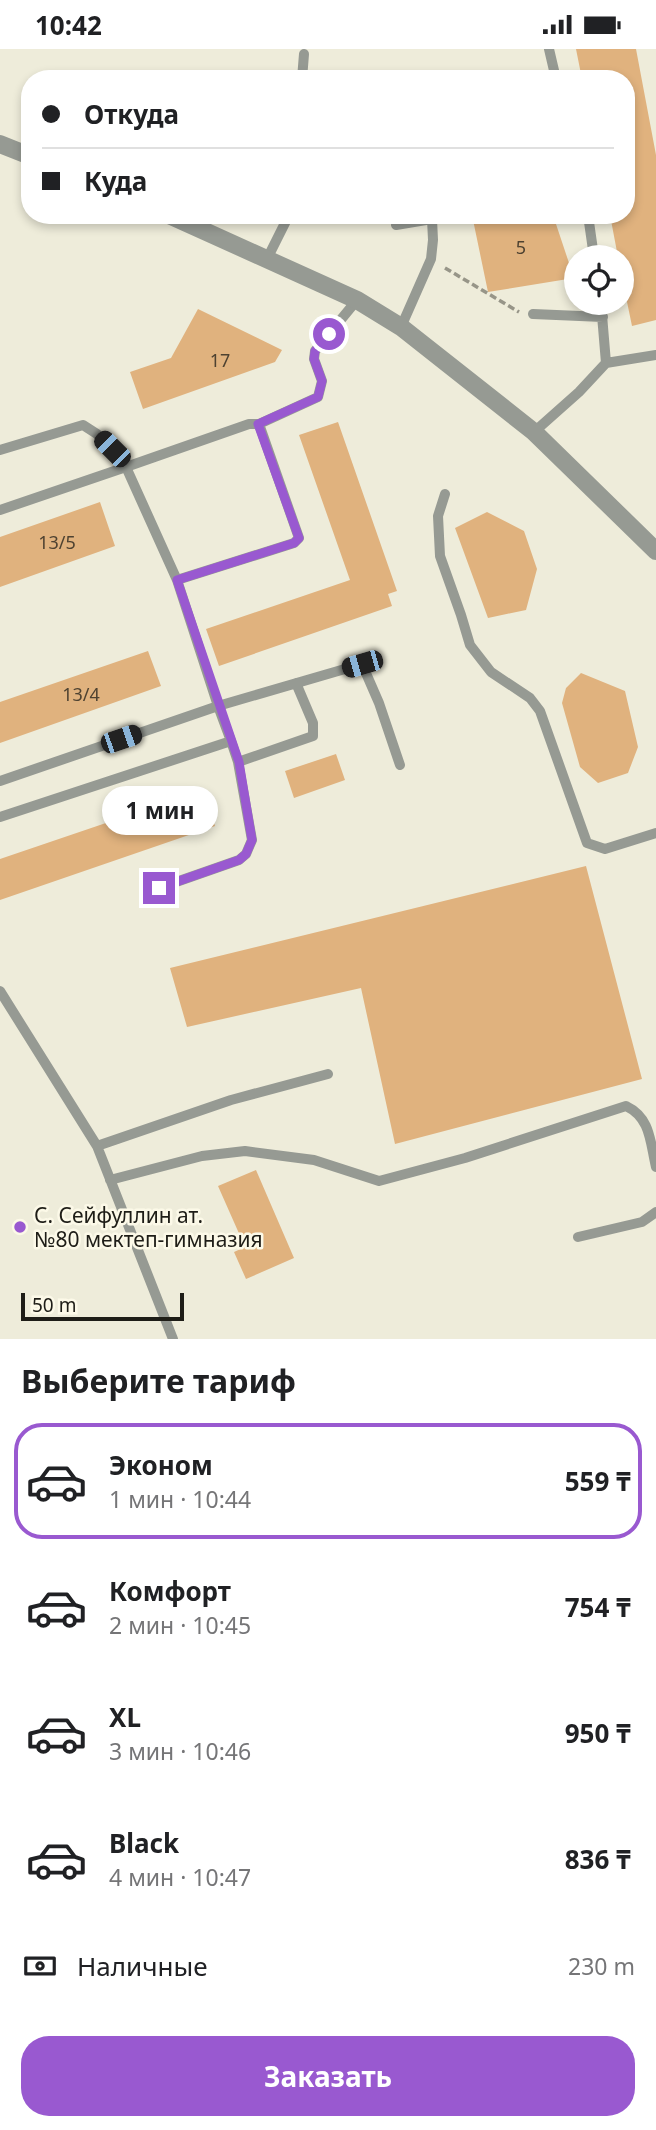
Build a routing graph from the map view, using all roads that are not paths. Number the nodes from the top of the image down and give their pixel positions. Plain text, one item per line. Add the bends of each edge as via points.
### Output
1 (550, 49) edge
2 (304, 54) dead end
3 (303, 70) edge
4 (554, 70) edge
5 (0, 144) edge
6 (21, 152) edge
7 (189, 224) edge
8 (284, 224) edge
9 (402, 224) edge
10 (432, 224) edge
11 (589, 224) edge
12 (396, 225) dead end
13 (592, 245) edge
14 (267, 259) junction
15 (357, 300) junction
16 (533, 314) road end
17 (603, 317) joint
18 (401, 327) junction
19 (656, 355) edge
20 (606, 363) junction
21 (258, 424) junction
22 (534, 432) junction
23 (0, 450) edge
24 (126, 467) junction
25 (445, 494) dead end
26 (0, 510) edge
27 (656, 551) edge
28 (177, 580) junction
29 (296, 683) junction
30 (218, 706) junction
31 (231, 741) junction
32 (239, 762) junction
33 (400, 765) dead end
34 (0, 781) edge
35 (0, 817) edge
36 (656, 833) edge
37 (159, 888) dead end
38 (0, 991) edge
39 (328, 1074) dead end
40 (97, 1146) junction
41 (656, 1167) edge
42 (110, 1180) junction
43 (656, 1212) edge
44 (578, 1237) dead end
45 (173, 1339) edge

1 - 4 lane
2 - 3 lane
5 - 6 street
7 - 14 street
8 - 14 lane
9 - 12 lane
10 - 18 lane via 431,260
11 - 13 lane
14 - 15 street
15 - 18 street
15 - 21 lane via 315,351 322,381 318,397
16 - 17 lane
17 - 20 lane
18 - 22 street
19 - 20 lane
20 - 22 lane
21 - 24 lane
21 - 28 lane via 299,538
22 - 27 street
23 - 24 lane via 83,425
24 - 26 lane
24 - 28 lane
25 - 36 lane via 438,516 440,556 470,645 491,672 530,698 540,711 587,843 605,849
28 - 30 lane
29 - 30 lane
29 - 32 lane via 313,723 313,736
29 - 33 lane via 362,664
30 - 31 lane
30 - 34 lane
31 - 32 lane
31 - 35 lane
32 - 37 lane via 252,840 246,854
38 - 40 lane
39 - 40 lane via 231,1100
40 - 42 lane
41 - 42 lane via 645,1123 626,1106 379,1181 314,1160 245,1151 202,1156
42 - 45 lane
43 - 44 lane via 642,1222

